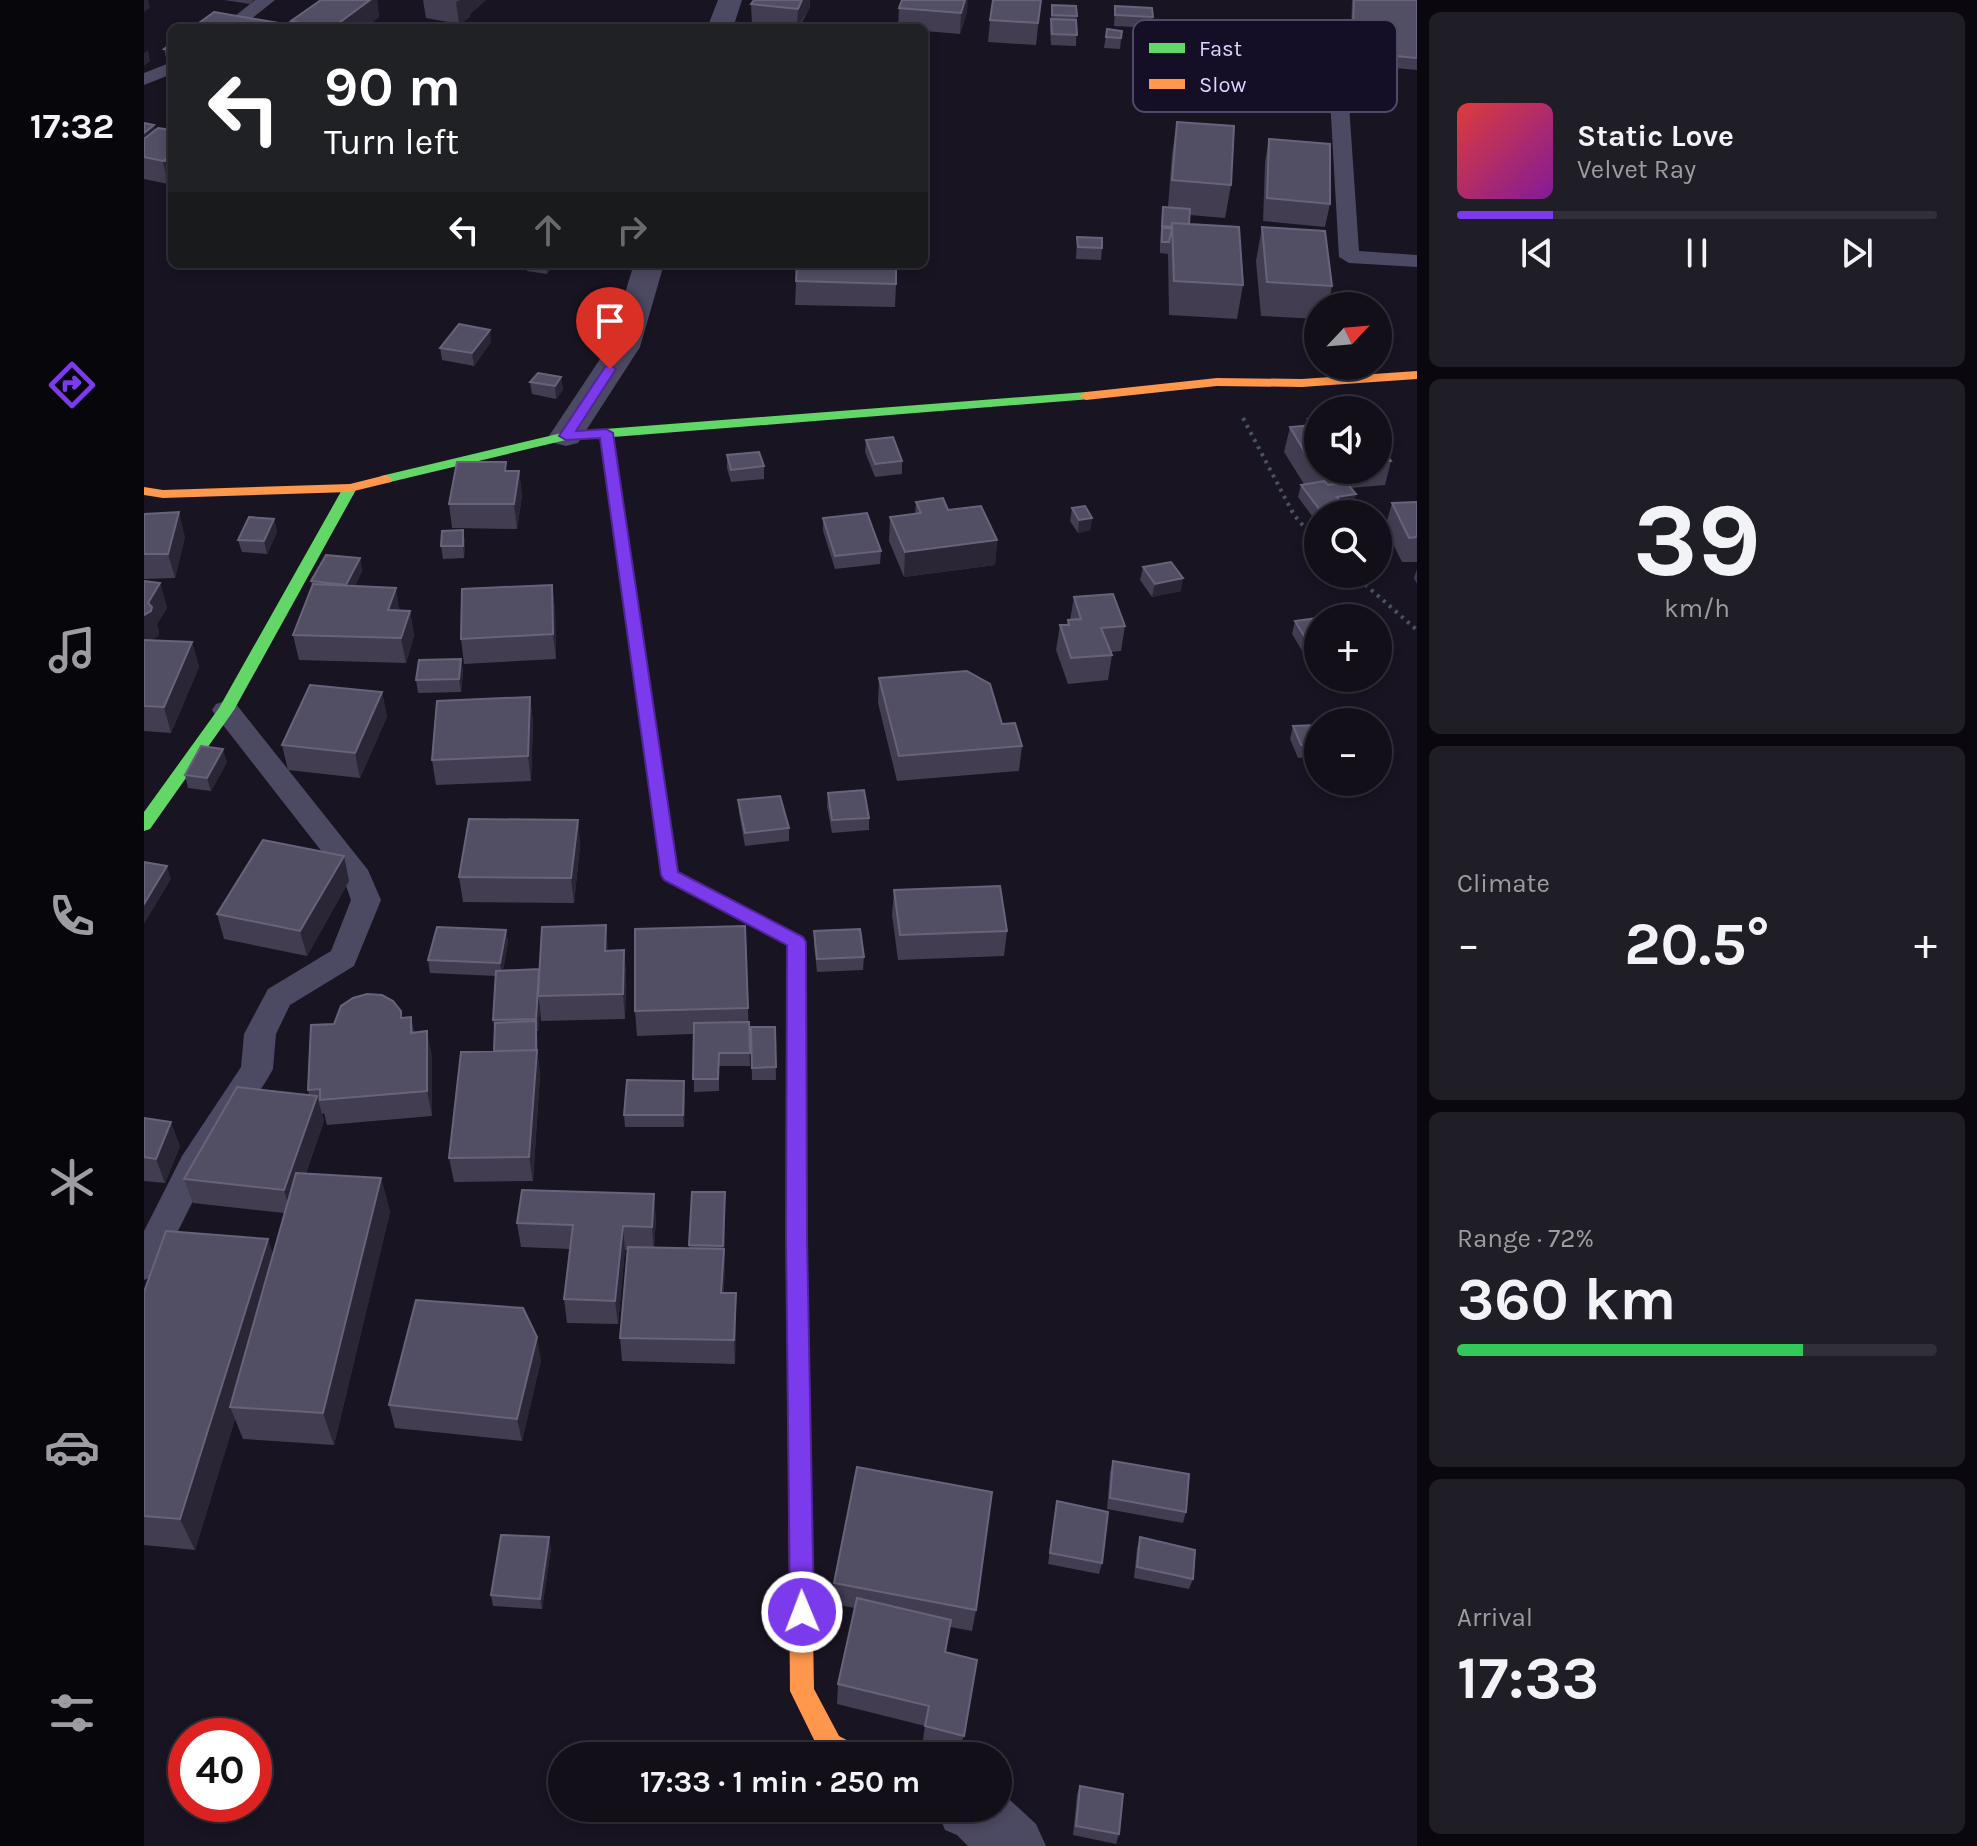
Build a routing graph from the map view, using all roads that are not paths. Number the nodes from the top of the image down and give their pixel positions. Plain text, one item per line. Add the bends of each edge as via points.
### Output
1 (266, 0) edge
2 (730, 0) edge
3 (234, 24) edge
4 (721, 24) edge
5 (168, 69) edge
6 (144, 80) edge
7 (1340, 112) edge
8 (1417, 261) edge
9 (648, 268) edge
10 (1417, 375) edge
11 (606, 433) junction
12 (566, 436) junction
13 (350, 488) junction
14 (144, 491) edge
15 (226, 710) junction
16 (144, 825) edge
17 (144, 1265) edge
18 (828, 1742) edge
19 (989, 1822) edge
20 (1014, 1846) edge

1 - 3 lane
2 - 4 street
5 - 6 lane
7 - 8 lane via 1349,257
9 - 12 street via 624,347
10 - 11 street via 1217,382
11 - 12 street
11 - 18 street via 670,875 796,942 802,1691
12 - 13 street
13 - 14 street
13 - 15 street
15 - 16 street
15 - 17 lane via 358,877 366,900 343,958 279,997 260,1034 257,1069 194,1166
19 - 20 street

